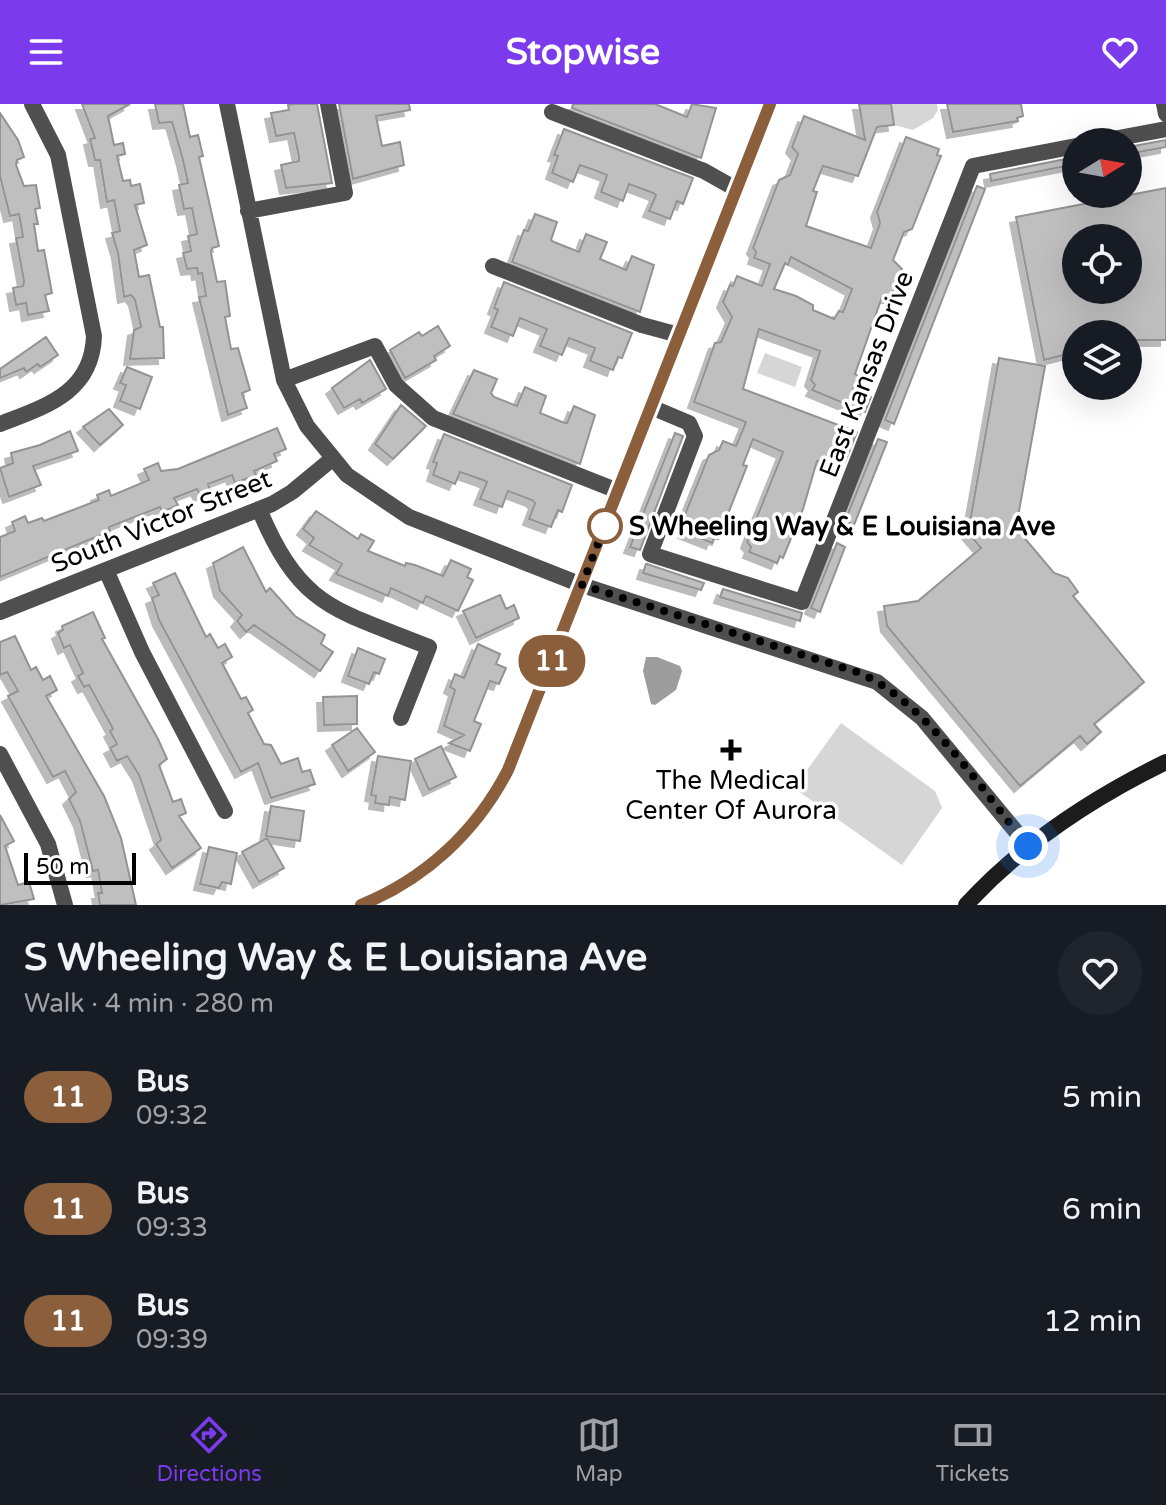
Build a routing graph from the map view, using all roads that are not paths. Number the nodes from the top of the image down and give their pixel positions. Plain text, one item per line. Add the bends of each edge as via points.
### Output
1 (32, 104) edge
2 (227, 104) edge
3 (328, 104) edge
4 (770, 104) edge
5 (1164, 104) edge
6 (552, 112) dead end
7 (1166, 114) edge
8 (1166, 129) edge
9 (1142, 134) edge
10 (1062, 149) edge
11 (736, 189) junction
12 (248, 211) junction
13 (493, 266) dead end
14 (679, 335) junction
15 (284, 380) junction
16 (651, 407) junction
17 (0, 424) edge
18 (332, 459) junction
19 (618, 491) junction
20 (259, 509) junction
21 (106, 570) junction
22 (582, 585) junction
23 (0, 612) edge
24 (401, 718) dead end
25 (0, 754) edge
26 (1166, 762) edge
27 (225, 811) dead end
28 (1028, 846) junction
29 (65, 905) edge
30 (361, 905) edge
31 (966, 905) edge

1 - 17 street via 58,155 94,350 72,390
2 - 12 street
3 - 12 street via 345,193
4 - 11 street
5 - 7 street
6 - 11 street via 704,171
8 - 9 street
10 - 16 street, East Kansas Drive via 973,166 802,602 650,554 695,436 689,423
11 - 14 street
12 - 15 street
13 - 14 street
14 - 16 street
15 - 18 street via 307,426
15 - 19 street via 375,346 396,385 433,418
16 - 19 street
18 - 20 street, South Victor Street via 292,492
18 - 22 street via 366,491 409,517
19 - 22 street
20 - 21 street, South Victor Street
20 - 24 street via 288,569 319,599 429,647
21 - 23 street, South Victor Street
21 - 27 street via 142,652
22 - 28 street via 857,672 887,687 922,718
22 - 30 street via 511,763 485,809 426,869
25 - 29 street via 48,844
26 - 28 street
28 - 31 street

